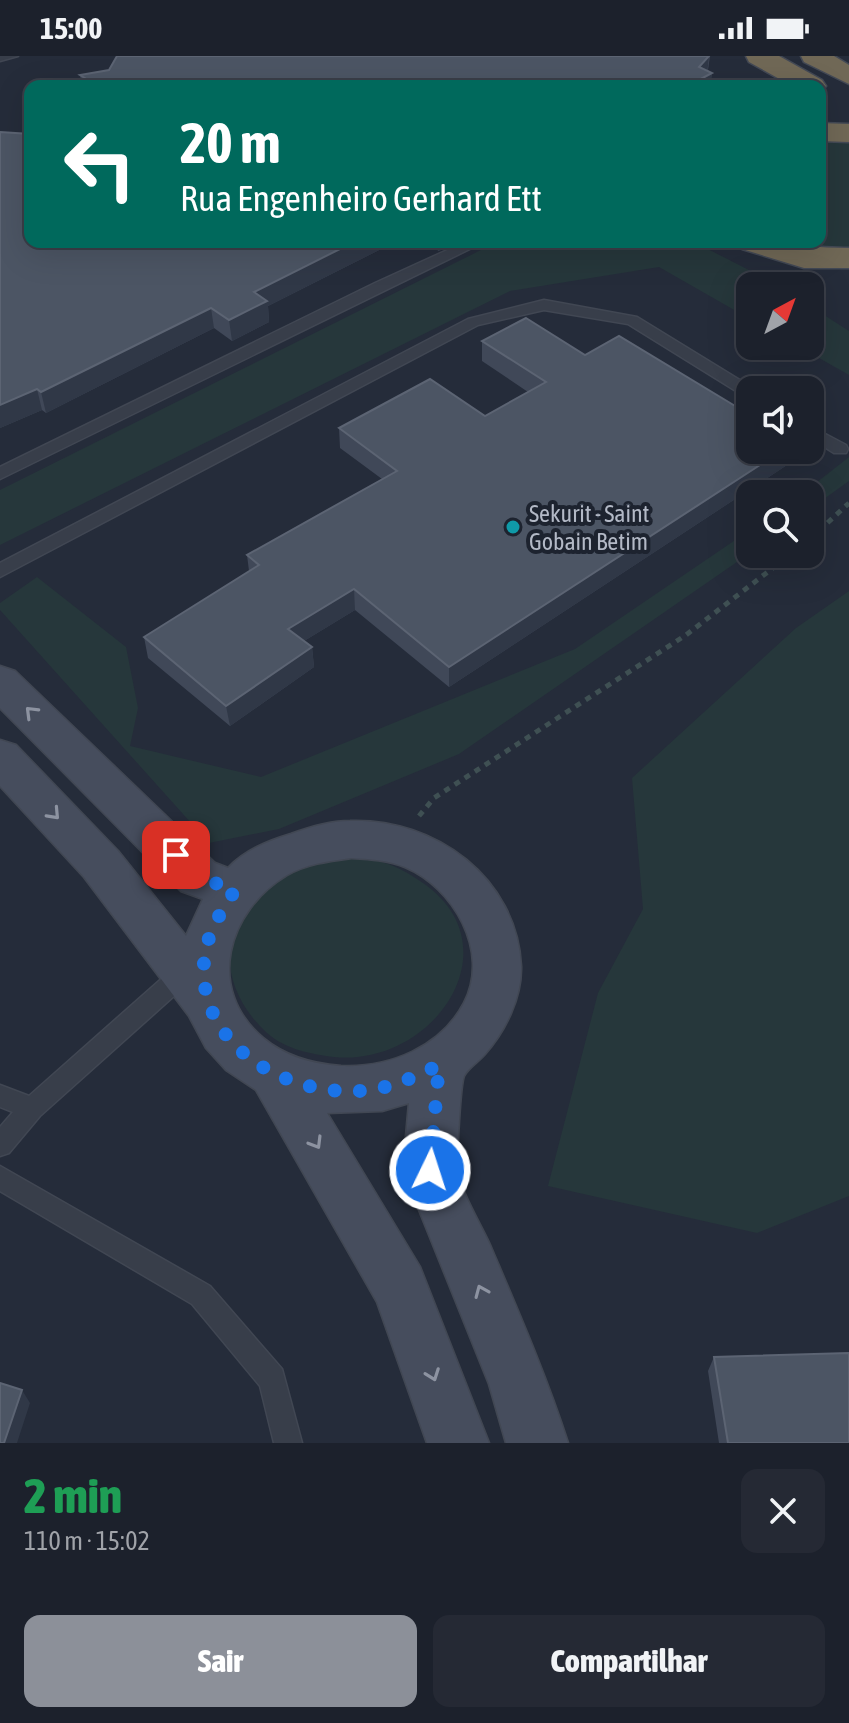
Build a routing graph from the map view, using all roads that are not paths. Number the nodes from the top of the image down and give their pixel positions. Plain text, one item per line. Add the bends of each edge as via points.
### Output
1 (12, 56) edge
2 (759, 56) edge
3 (814, 56) edge
4 (833, 56) edge
5 (0, 57) edge
6 (801, 80) edge
7 (839, 85) edge
8 (826, 132) edge
9 (849, 133) edge
10 (464, 248) edge
11 (772, 248) edge
12 (849, 258) edge
13 (736, 384) edge
14 (824, 439) edge
15 (840, 449) dead end
16 (0, 474) edge
17 (0, 571) edge
18 (0, 682) edge
19 (0, 757) edge
20 (235, 890) junction
21 (197, 987) junction
22 (439, 1065) junction
23 (276, 1076) junction
24 (0, 1096) edge
25 (32, 1108) junction
26 (0, 1145) edge
27 (0, 1178) edge
28 (288, 1443) edge
29 (458, 1443) edge
30 (537, 1443) edge

1 - 5 lane
2 - 6 highway
3 - 7 highway
4 - 7 highway
8 - 9 highway
10 - 16 lane
11 - 12 highway via 804,258
13 - 17 lane via 632,320 544,305 473,322
14 - 15 lane
20 -> 18 main road via 198,877
19 -> 21 main road via 101,864
20 - 21 main road via 213,923
20 - 22 main road via 267,863 308,846 351,839 394,844 434,859 466,885 489,918 498,956 493,996 473,1034
21 - 23 main road via 238,1048
21 - 25 lane
22 - 23 main road via 402,1083 359,1091 316,1089
30 -> 22 main road via 519,1384 430,1170
23 -> 29 main road via 400,1287
24 - 25 lane
25 - 26 lane
27 - 28 lane via 201,1295 272,1379

